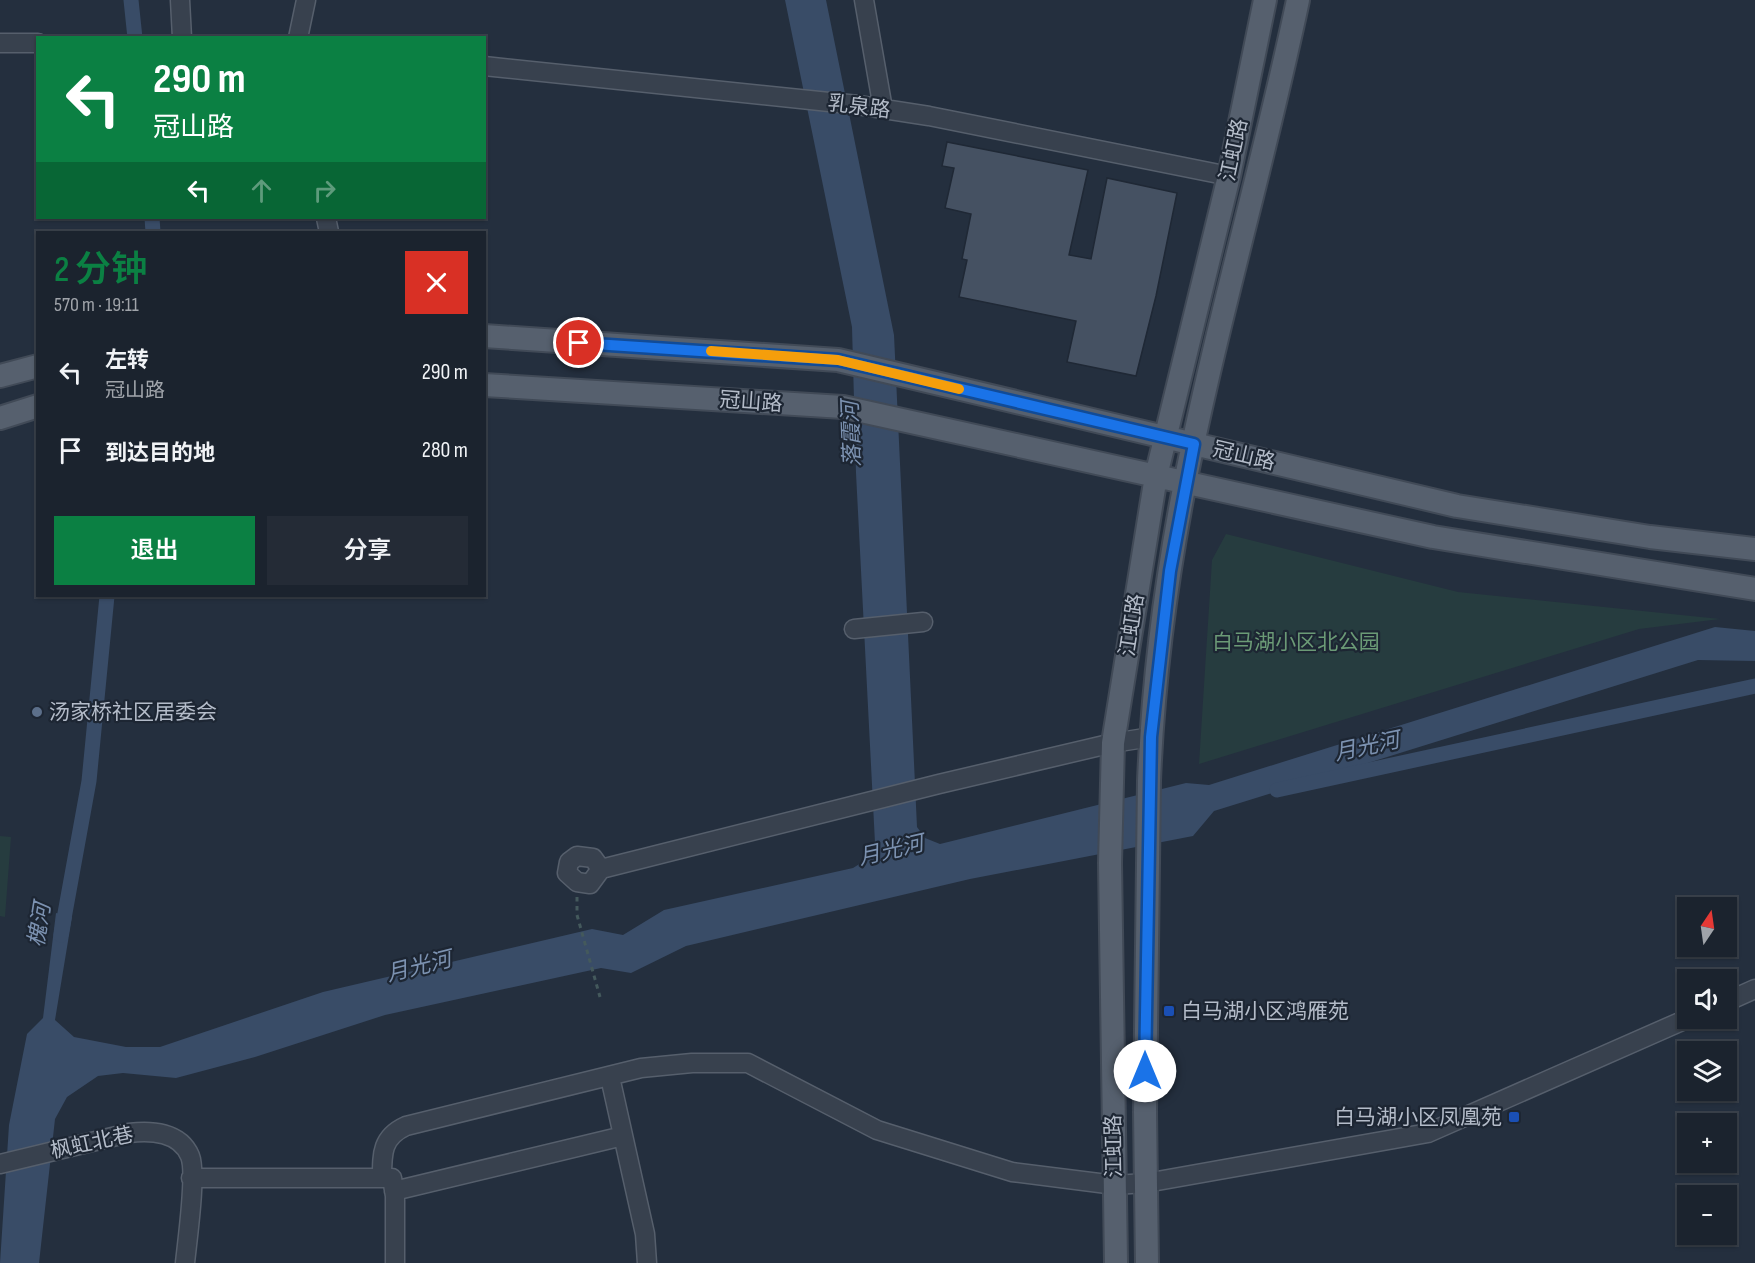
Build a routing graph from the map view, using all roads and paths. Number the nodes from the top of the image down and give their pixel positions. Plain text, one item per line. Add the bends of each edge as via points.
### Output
1 (180, 0) edge
2 (306, 0) edge
3 (864, 0) edge
4 (1265, 0) edge
5 (1298, 0) edge
6 (182, 36) edge
7 (298, 36) edge
8 (0, 43) edge
9 (36, 43) edge
10 (486, 66) edge
11 (883, 109) junction
12 (1229, 176) junction
13 (486, 336) edge
14 (36, 367) edge
15 (0, 376) edge
16 (486, 385) edge
17 (36, 407) edge
18 (0, 418) edge
19 (1167, 438) junction
20 (1194, 444) junction
21 (1156, 476) junction
22 (1185, 483) junction
23 (1755, 549) edge
24 (1755, 589) edge
25 (923, 622) dead end
26 (854, 629) dead end
27 (1151, 737) junction
28 (1113, 743) junction
29 (601, 868) dead end
30 (577, 915) dead end
31 (1755, 989) edge
32 (600, 997) dead end
33 (1737, 997) edge
34 (1677, 1023) edge
35 (610, 1077) junction
36 (623, 1136) junction
37 (2, 1164) edge
38 (191, 1178) junction
39 (1146, 1183) junction
40 (388, 1184) junction
41 (1115, 1185) junction
42 (185, 1263) edge
43 (395, 1263) edge
44 (646, 1263) edge
45 (1116, 1263) edge
46 (1147, 1263) edge

1 - 6 street
2 - 7 street
3 - 11 street
4 - 12 main road, 江虹路
5 - 20 main road, 江虹路
8 - 9 street
10 - 11 street, 乳泉路
11 - 12 street, 乳泉路
12 - 19 main road, 江虹路
13 - 19 main road, 冠山路 via 838,360
14 - 15 main road
16 - 21 main road, 冠山路 via 843,407
17 - 18 main road
19 - 20 main road, 冠山路
19 - 21 main road, 江虹路
20 - 22 main road, 江虹路
20 - 23 main road, 冠山路 via 1457,506 1650,537
21 - 22 main road, 冠山路
21 - 28 main road, 江虹路
22 - 24 main road, 冠山路 via 1433,537
22 - 27 main road, 江虹路 via 1170,571
25 - 26 street
27 - 28 street
27 - 39 main road, 江虹路
28 - 29 street
28 - 41 main road, 江虹路 via 1110,863
30 - 32 path
31 - 33 street
34 - 39 street via 1428,1134
35 - 36 street
35 - 40 street via 392,1132 385,1146
35 - 41 street via 641,1068 692,1063 748,1064 877,1130 1012,1172
36 - 40 street
36 - 44 street via 645,1234
37 - 38 street, 枫虹北巷 via 141,1132 169,1136 179,1142 190,1157
38 - 40 street
38 - 42 street, 枫虹北巷
39 - 41 street
39 - 46 main road, 江虹路
40 - 43 street
41 - 45 main road, 江虹路

